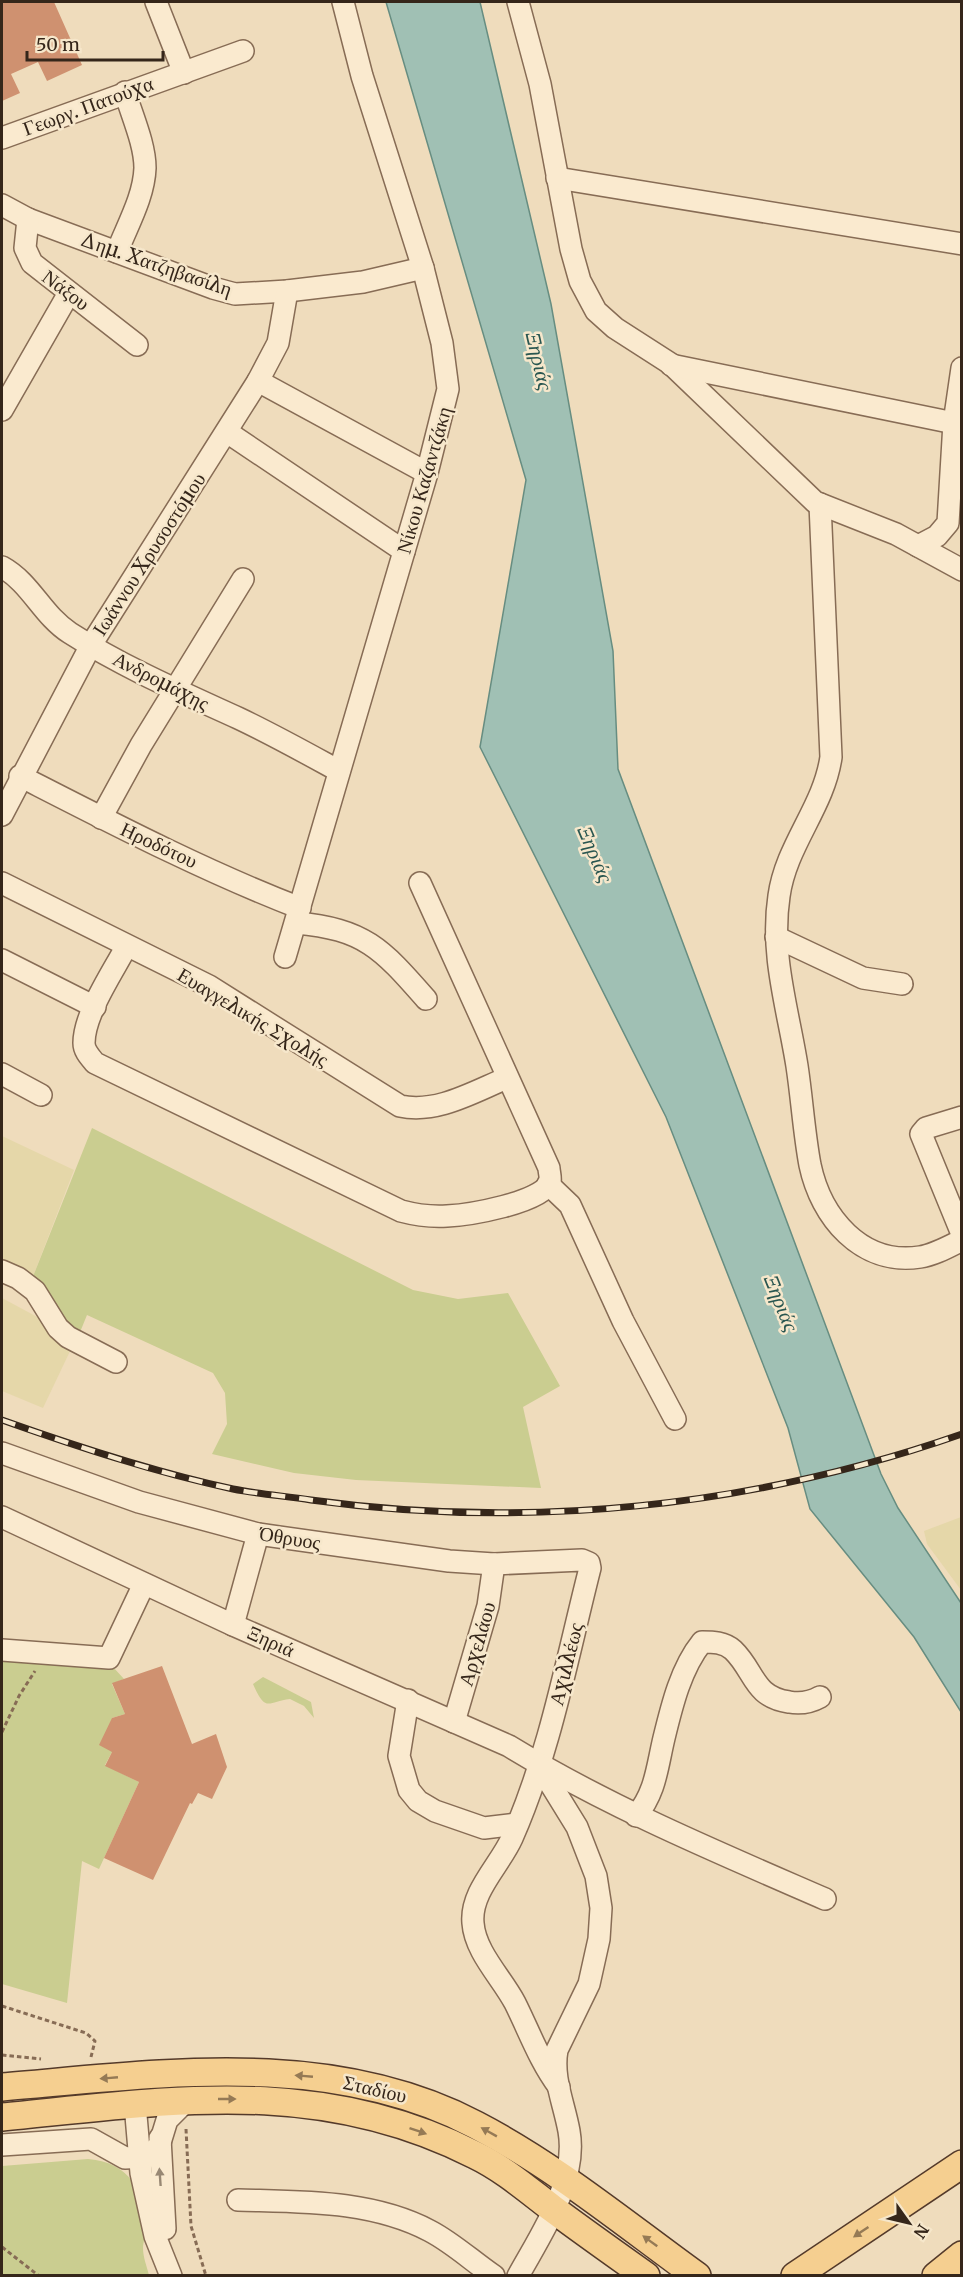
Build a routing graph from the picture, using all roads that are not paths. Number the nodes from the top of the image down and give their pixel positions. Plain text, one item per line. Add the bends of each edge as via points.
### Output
1 (156, 2) edge
2 (343, 2) edge
3 (518, 2) edge
4 (243, 51) dead end
5 (184, 73) junction
6 (125, 92) junction
7 (2, 138) edge
8 (557, 178) junction
9 (2, 205) edge
10 (28, 219) junction
11 (962, 244) edge
12 (117, 252) junction
13 (423, 268) junction
14 (287, 291) junction
15 (69, 293) junction
16 (137, 345) dead end
17 (671, 364) junction
18 (962, 368) edge
19 (258, 381) junction
20 (2, 410) edge
21 (954, 423) junction
22 (227, 432) junction
23 (427, 473) junction
24 (820, 504) junction
25 (918, 546) junction
26 (404, 551) junction
27 (2, 567) edge
28 (962, 570) edge
29 (243, 579) dead end
30 (91, 645) junction
31 (174, 690) junction
32 (339, 771) junction
33 (20, 776) junction
34 (2, 815) edge
35 (101, 818) junction
36 (2, 883) edge
37 (420, 883) dead end
38 (298, 916) junction
39 (776, 937) junction
40 (126, 947) junction
41 (285, 957) dead end
42 (2, 960) edge
43 (903, 984) dead end
44 (426, 999) dead end
45 (95, 1007) junction
46 (2, 1074) edge
47 (507, 1078) junction
48 (41, 1095) dead end
49 (962, 1117) edge
50 (549, 1184) junction
51 (962, 1234) edge
52 (962, 1240) edge
53 (2, 1272) edge
54 (116, 1362) dead end
55 (675, 1419) dead end
56 (2, 1453) edge
57 (2, 1517) edge
58 (258, 1534) junction
59 (589, 1563) joint
60 (494, 1564) junction
61 (144, 1584) junction
62 (233, 1624) junction
63 (2, 1650) edge
64 (820, 1697) dead end
65 (408, 1700) junction
66 (454, 1722) junction
67 (540, 1766) junction
68 (636, 1816) junction
69 (517, 1824) junction
70 (825, 1899) dead end
71 (2, 2087) edge
72 (558, 2088) junction
73 (186, 2101) junction
74 (147, 2103) junction
75 (2, 2117) edge
76 (2, 2145) edge
77 (159, 2146) junction
78 (139, 2158) junction
79 (962, 2164) edge
80 (564, 2180) junction
81 (237, 2200) dead end
82 (554, 2210) junction
83 (962, 2255) edge
84 (169, 2266) edge
85 (494, 2276) edge
86 (518, 2276) edge
87 (646, 2276) edge
88 (698, 2276) edge
89 (795, 2276) edge
90 (936, 2276) edge

1 - 5 street
2 - 13 street, Νίκου Καζαντζάκη via 362,76
3 - 8 street via 540,84
4 - 5 street, Γεωργ. Πατούχα
5 - 6 street, Γεωργ. Πατούχα
6 - 7 street, Γεωργ. Πατούχα
6 - 12 street via 145,168
8 - 11 street
8 - 17 street via 572,256 590,301 603,318
9 - 10 street, Δημ. Χατζηβασίλη
10 - 12 street, Δημ. Χατζηβασίλη
10 - 15 street, Νάξου via 24,243 28,258
12 - 14 street, Δημ. Χατζηβασίλη via 228,293
13 - 14 street, Δημ. Χατζηβασίλη via 380,279
13 - 23 street, Νίκου Καζαντζάκη via 442,344 448,389
14 - 19 street, Ιωάννου Χρυσοστόμου via 278,343
15 - 16 street, Νάξου
15 - 20 street
17 - 21 street
17 - 24 street via 796,487
18 - 21 street
19 - 22 street, Ιωάννου Χρυσοστόμου
19 - 23 street
21 - 25 street via 948,523 937,536
22 - 26 street
22 - 30 street, Ιωάννου Χρυσοστόμου
23 - 26 street, Νίκου Καζαντζάκη
24 - 25 street
24 - 39 street via 831,757 828,779 784,866
25 - 28 street
26 - 32 street, Νίκου Καζαντζάκη
27 - 30 street, Ανδρομάχης via 19,577 56,621
29 - 31 street
30 - 31 street, Ανδρομάχης
30 - 33 street, Ιωάννου Χρυσοστόμου
31 - 32 street, Ανδρομάχης via 253,725
31 - 35 street
32 - 38 street, Νίκου Καζαντζάκη
33 - 34 street, Ιωάννου Χρυσοστόμου
33 - 35 street, Ηροδότου
35 - 38 street, Ηροδότου via 267,896
36 - 40 street, Ευαγγελικής Σχολής
37 - 47 street
38 - 41 street, Νίκου Καζαντζάκη
38 - 44 street, Ηροδότου via 339,928 374,945
39 - 43 street via 863,978
39 - 52 street via 811,1167 824,1204 840,1229 875,1253 920,1257
40 - 45 street
40 - 47 street, Ευαγγελικής Σχολής via 209,986 400,1106 448,1103
42 - 45 street
45 - 50 street via 84,1043 95,1063 401,1211 460,1215 522,1202
46 - 48 street
47 - 50 street via 549,1168
49 - 51 street via 926,1128 921,1134
50 - 55 street via 570,1205 623,1321
53 - 54 street via 35,1291 68,1337
56 - 58 street, Όθρυος via 139,1502
57 - 61 street, Ξηριά
58 - 60 street, Όθρυος
58 - 62 street
59 - 60 street, Όθρυος via 582,1560
59 - 67 street, Αχιλλέως
60 - 66 street, Αρχελάου via 490,1600
61 - 62 street, Ξηριά
61 - 63 street via 109,1658
62 - 65 street, Ξηριά
64 - 68 street via 797,1703 774,1700 763,1692 733,1650 721,1643 702,1642 683,1675 655,1785
65 - 66 street, Ξηριά
65 - 69 street via 399,1756 409,1790 418,1801 484,1828
66 - 67 street, Ξηριά via 508,1746
67 - 68 street, Ξηριά
67 - 69 street, Αχιλλέως
67 - 72 street via 577,1827 596,1876 601,1908 589,1984 557,2050
68 - 70 street, Ξηριά
69 - 72 street, Αχιλλέως via 476,1900 473,1923 482,1949 514,2001
80 -> 71 main road, Σταδίου via 474,2124 417,2099 359,2084 265,2073 206,2073
72 - 80 street via 570,2133
73 - 74 main road, Σταδίου
73 - 77 street via 167,2120
73 -> 82 main road, Σταδίου via 291,2101 383,2120 475,2155
74 - 75 main road, Σταδίου
74 - 77 street
74 - 78 street
76 - 78 street via 91,2139 125,2158
77 - 78 street via 147,2157
84 -> 77 street
78 - 84 street via 155,2236
79 -> 89 main road
80 - 82 street
88 -> 80 main road, Σταδίου
81 - 85 street via 317,2202 388,2215 430,2231
82 - 86 street
82 - 87 main road, Σταδίου
83 - 90 main road

